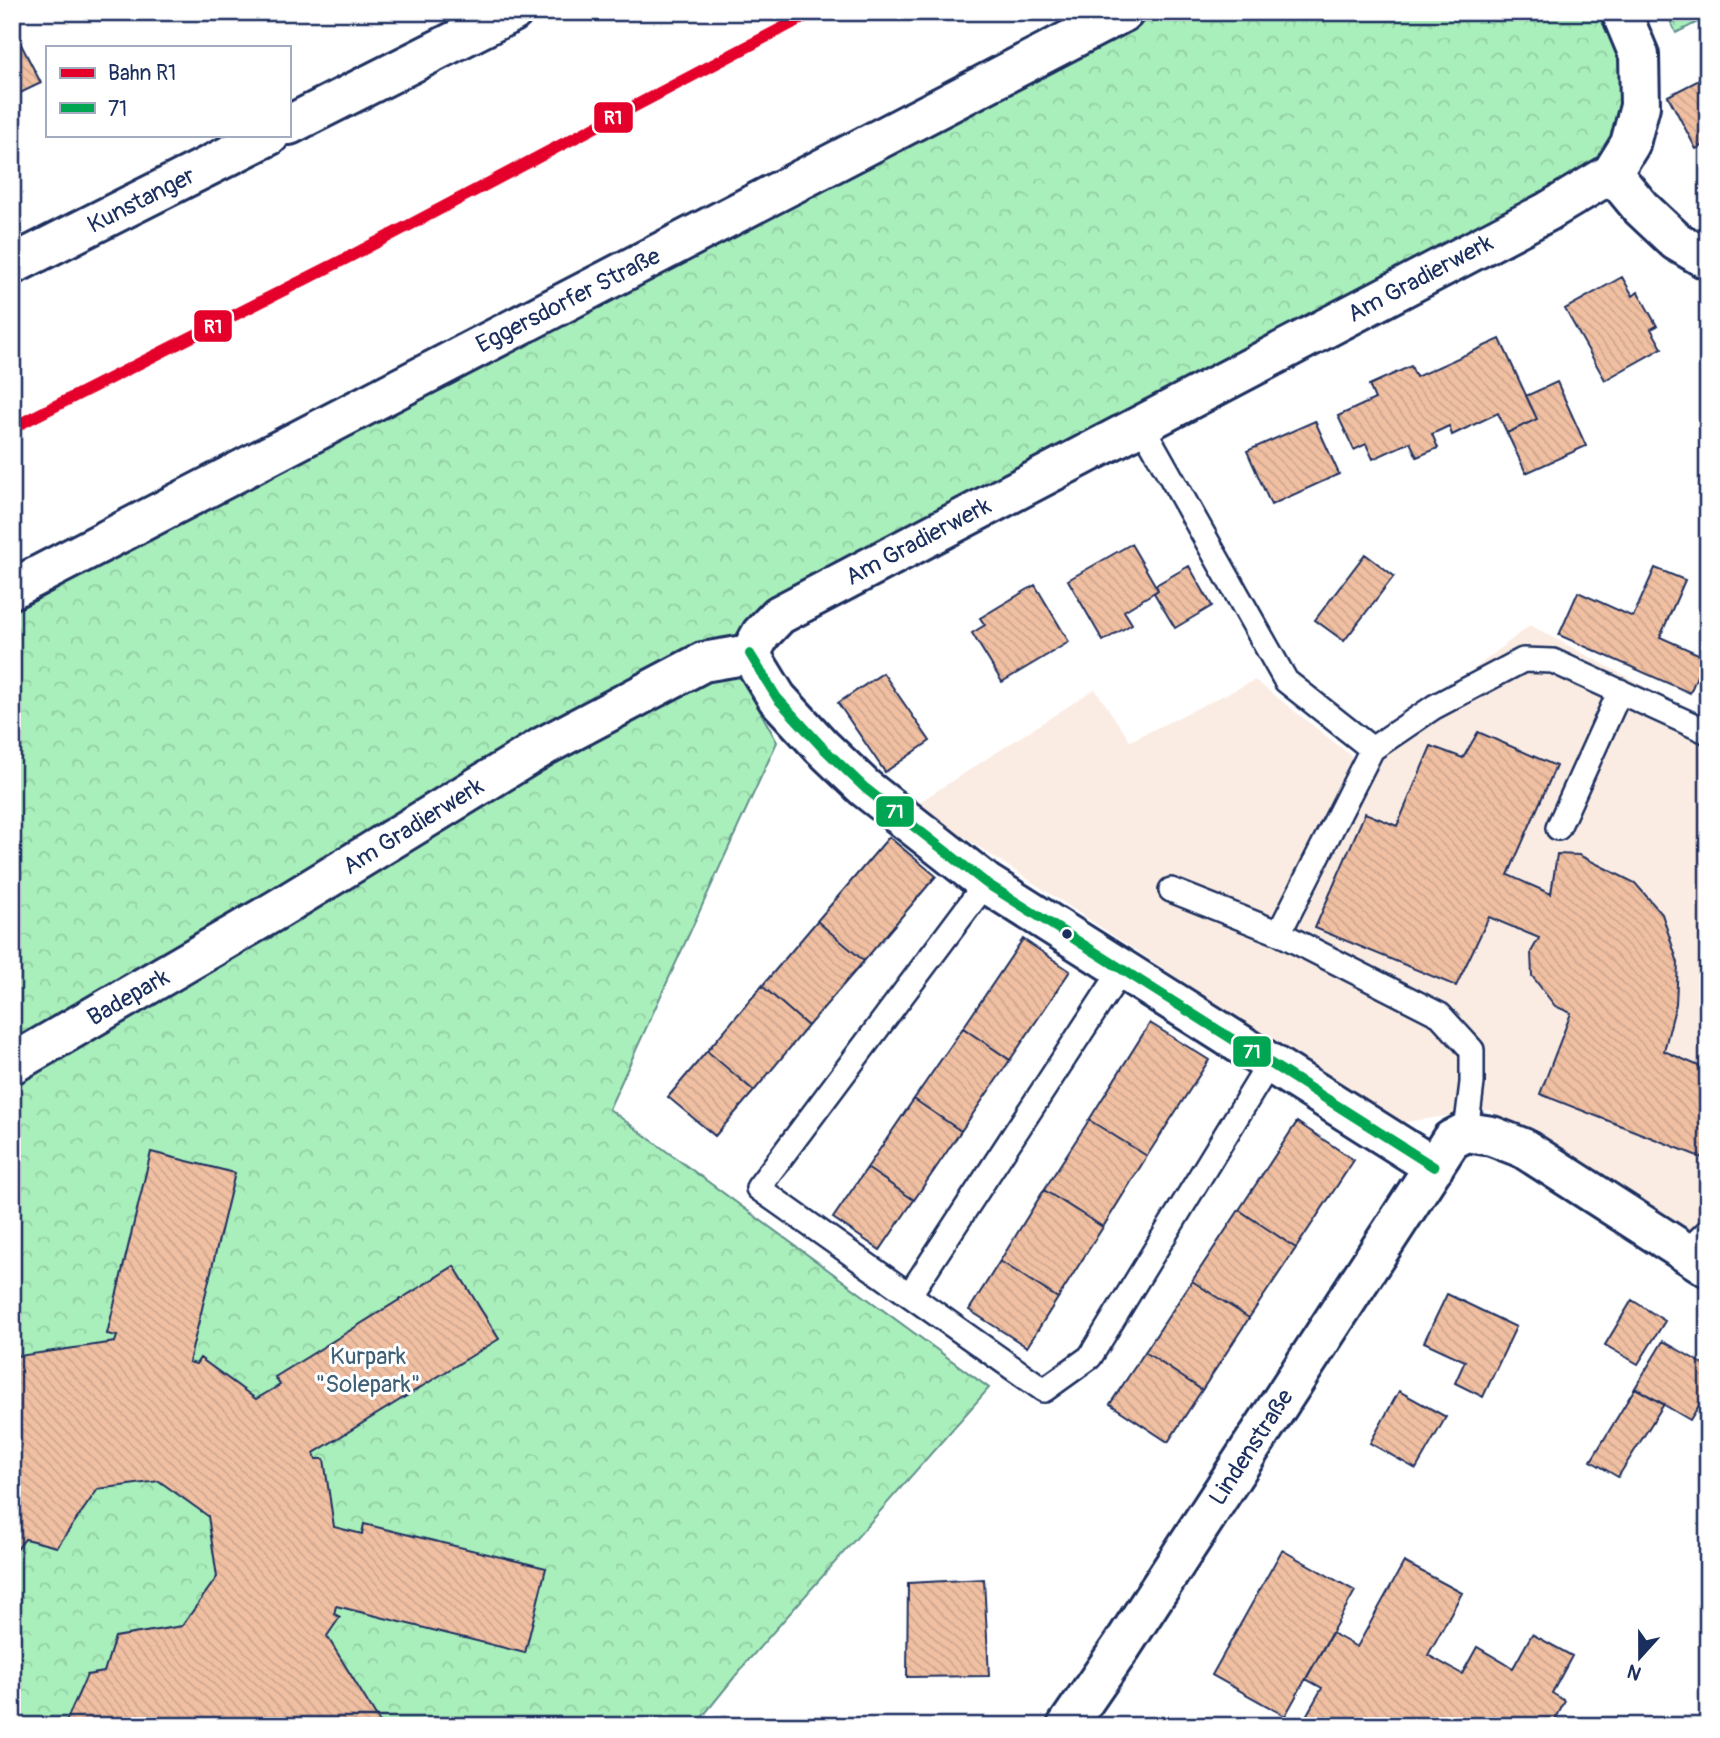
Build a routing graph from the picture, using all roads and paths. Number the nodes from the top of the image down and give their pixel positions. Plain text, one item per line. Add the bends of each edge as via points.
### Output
1 (513, 12) edge
2 (1124, 12) edge
3 (1620, 12) edge
4 (290, 124) edge
5 (268, 136) edge
6 (1612, 173) junction
7 (1708, 260) edge
8 (12, 265) edge
9 (1141, 424) junction
10 (12, 589) edge
11 (750, 654) junction
12 (1620, 691) junction
13 (1708, 732) edge
14 (1372, 749) junction
15 (1558, 828) dead end
16 (986, 883) junction
17 (1171, 890) dead end
18 (244, 929) joint
19 (1279, 933) junction
20 (1121, 971) junction
21 (12, 1064) edge
22 (1269, 1064) junction
23 (1466, 1132) junction
24 (1434, 1167) junction
25 (1700, 1250) edge
26 (910, 1294) junction
27 (1067, 1726) edge

1 - 4 street
2 - 10 street, Eggersdorfer Straße
3 - 6 street via 1639,55 1640,106 1630,144
5 - 8 street, Kunstanger
6 - 7 street via 1676,241
6 - 9 street, Am Gradierwerk via 1547,212
9 - 11 street, Am Gradierwerk via 779,615
9 - 14 lane via 1286,681
11 - 16 street via 778,698 822,747
11 - 18 street, Am Gradierwerk via 703,662 544,746
12 - 13 lane
12 - 14 lane via 1553,661 1523,660 1434,707
12 - 15 lane
14 - 19 lane
16 - 20 street
16 - 26 lane via 758,1188
17 - 19 lane
18 - 21 street, Badepark
19 - 23 lane via 1440,1015 1472,1050
20 - 22 street
20 - 26 lane
22 - 24 street
22 - 26 lane via 1090,1357 1044,1390
23 - 24 street, Lindenstraße via 1451,1140
23 - 25 street via 1523,1148
24 - 27 street, Lindenstraße

